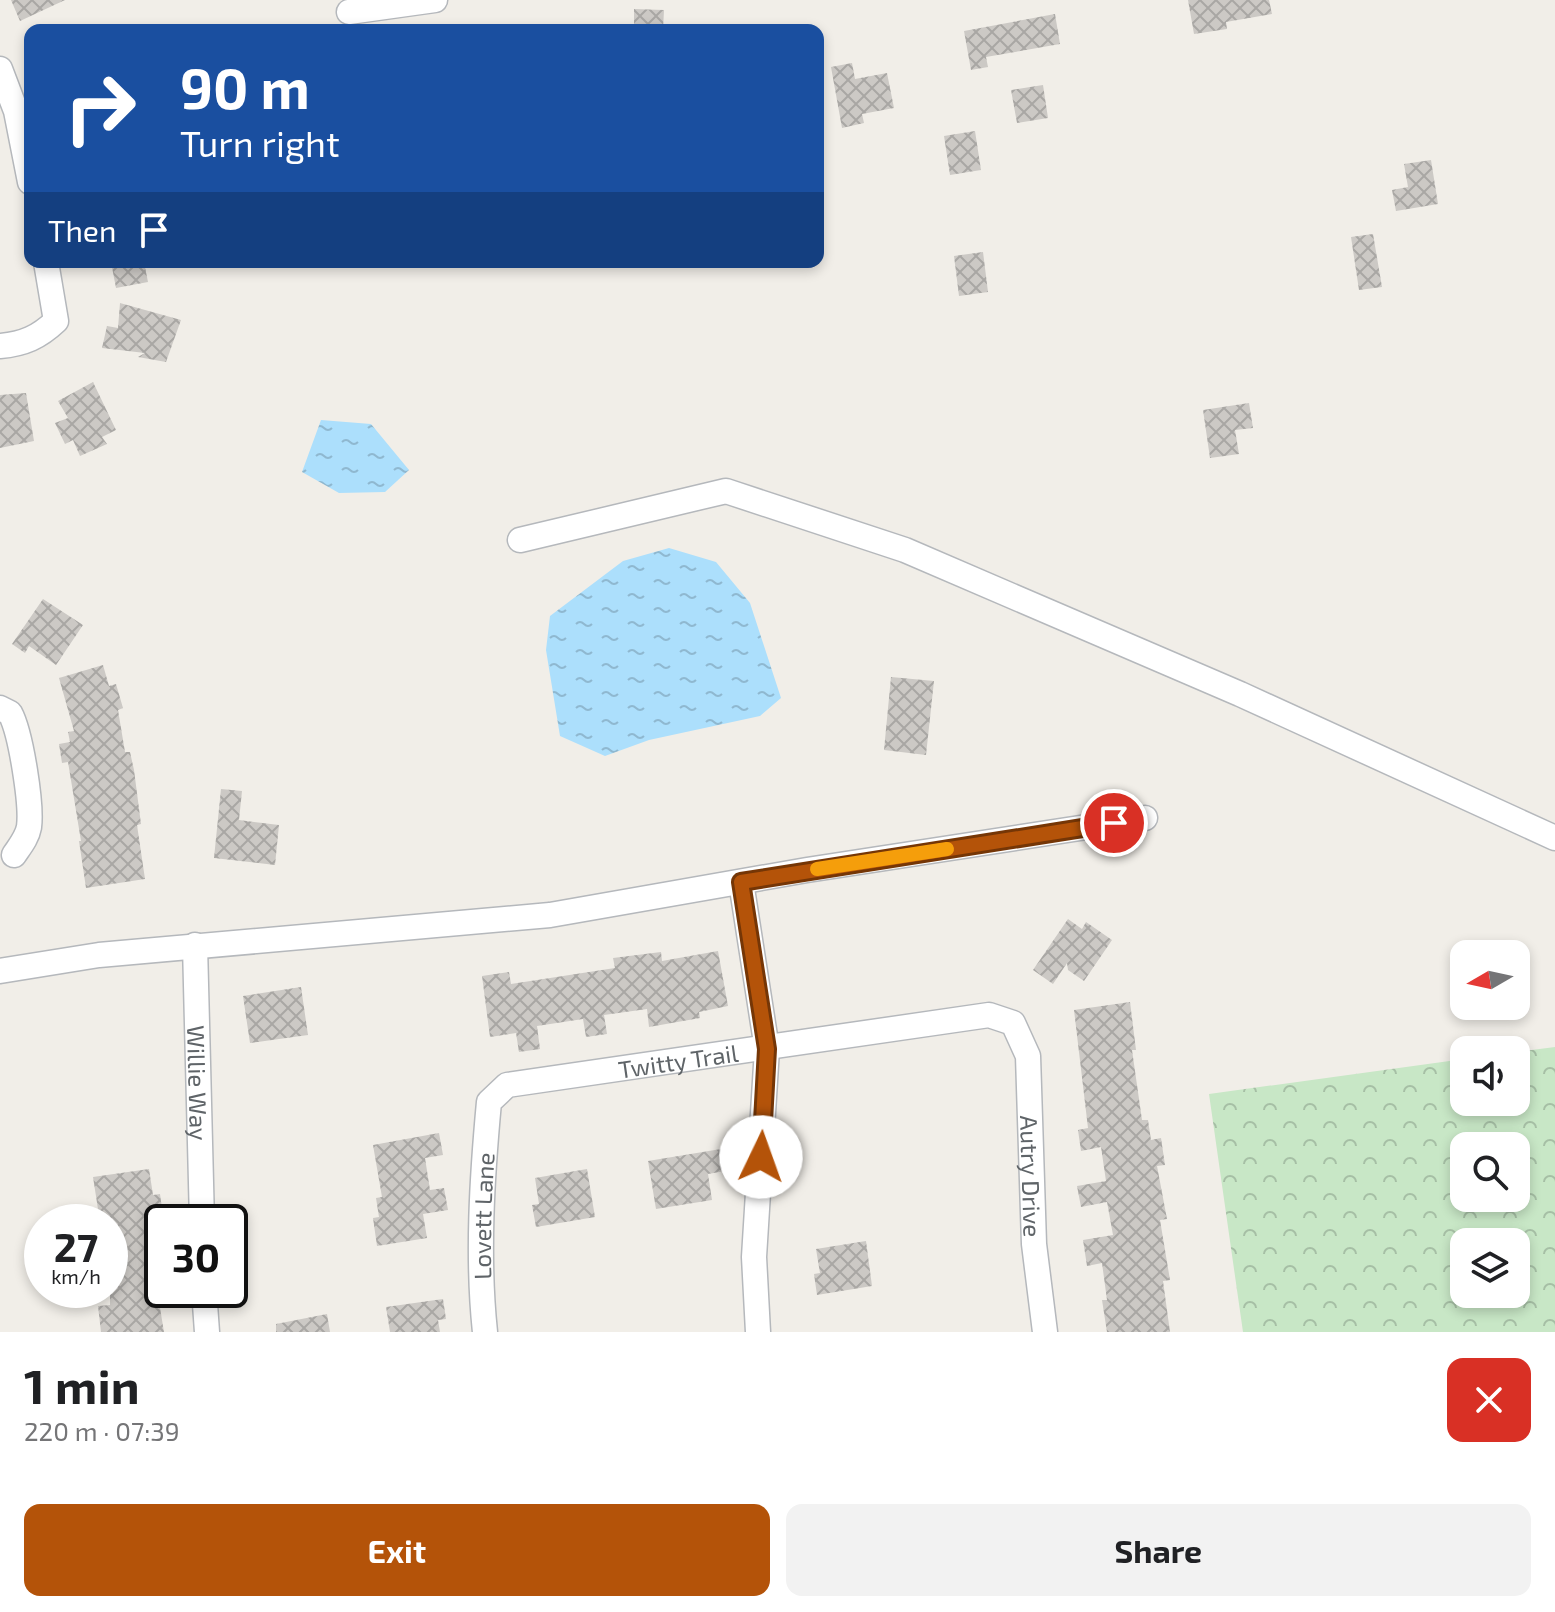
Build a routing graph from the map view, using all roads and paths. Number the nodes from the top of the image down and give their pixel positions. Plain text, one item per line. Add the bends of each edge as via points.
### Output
1 (435, 0) edge
2 (349, 12) dead end
3 (0, 69) edge
4 (24, 152) edge
5 (47, 268) edge
6 (0, 346) edge
7 (520, 540) dead end
8 (0, 708) edge
9 (1145, 818) dead end
10 (1555, 838) edge
11 (14, 855) dead end
12 (741, 882) junction
13 (195, 945) junction
14 (0, 971) edge
15 (1013, 1023) joint
16 (767, 1049) junction
17 (489, 1102) joint
18 (202, 1204) edge
19 (205, 1308) edge
20 (207, 1332) edge
21 (485, 1332) edge
22 (758, 1332) edge
23 (1045, 1332) edge

1 - 2 street
3 - 4 street
5 - 6 street via 56,321 41,336
7 - 10 street via 726,491 905,550 1240,694
8 - 11 street via 10,713 18,731 30,815
9 - 12 street
12 - 13 street via 550,915
12 - 16 street
13 - 14 street
13 - 18 street, Willie Way
15 - 16 street, Twitty Trail via 989,1015
15 - 23 street, Autry Drive via 1028,1056 1034,1244
16 - 17 street, Twitty Trail via 507,1085
16 - 22 street via 754,1257
17 - 21 street, Lovett Lane via 482,1212
19 - 20 street

